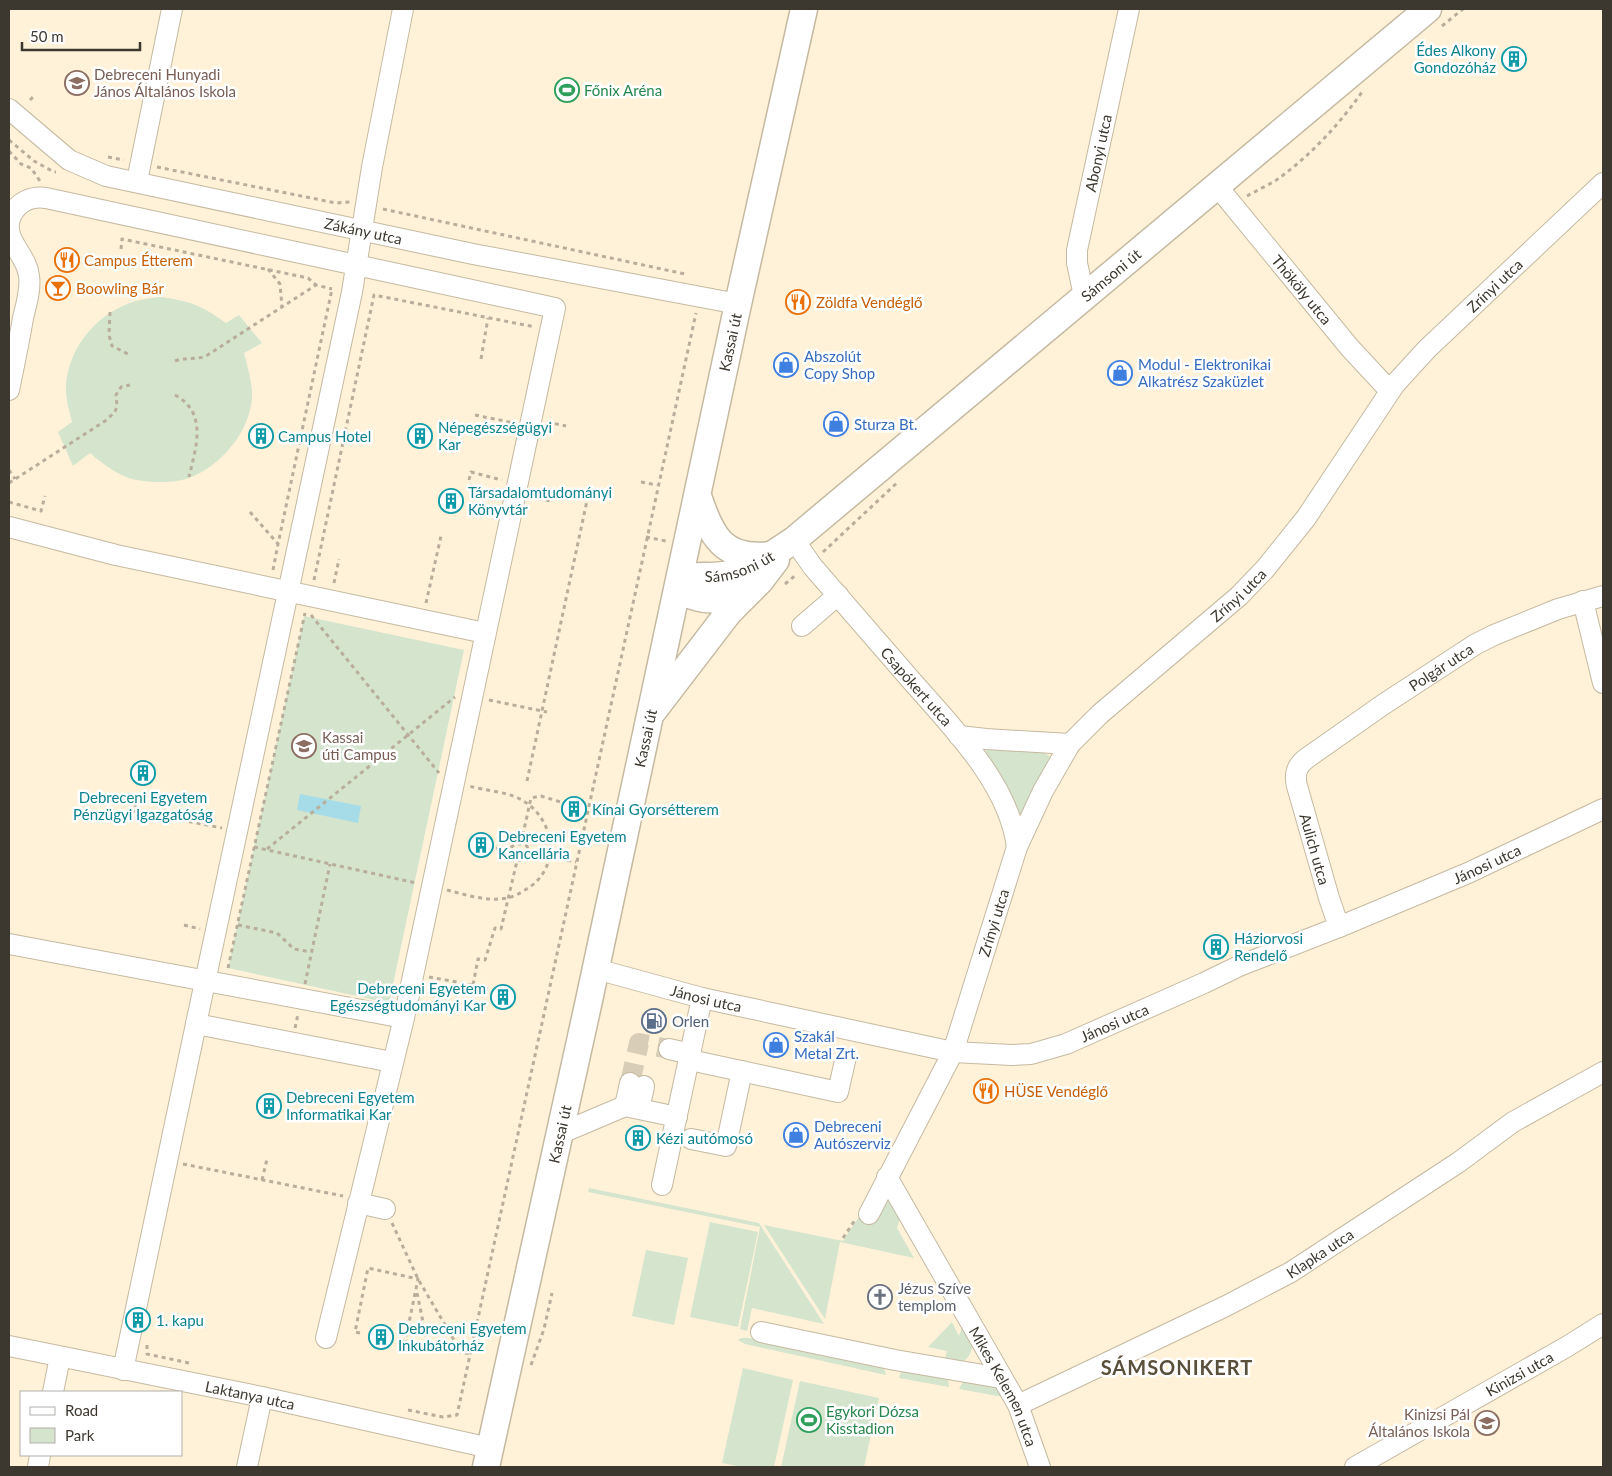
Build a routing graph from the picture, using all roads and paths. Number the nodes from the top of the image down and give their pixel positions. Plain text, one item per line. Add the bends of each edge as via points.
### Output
1 (172, 9) edge
2 (403, 9) edge
3 (804, 9) edge
4 (1129, 9) edge
5 (1463, 9) edge
6 (1434, 18) edge
7 (1369, 87) dead end
8 (34, 96) dead end
9 (30, 100) dead end
10 (9, 109) edge
11 (9, 151) edge
12 (137, 181) junction
13 (1603, 183) edge
14 (1224, 195) junction
15 (43, 198) junction
16 (365, 205) junction
17 (361, 230) junction
18 (121, 249) dead end
19 (357, 265) junction
20 (268, 269) junction
21 (686, 275) dead end
22 (316, 285) junction
23 (1084, 296) junction
24 (738, 304) junction
25 (282, 306) junction
26 (110, 312) dead end
27 (696, 313) dead end
28 (488, 318) junction
29 (551, 330) junction
30 (130, 355) dead end
31 (481, 359) dead end
32 (175, 361) dead end
33 (130, 385) dead end
34 (9, 390) edge
35 (1390, 391) junction
36 (175, 395) dead end
37 (475, 415) dead end
38 (530, 426) junction
39 (9, 470) edge
40 (189, 477) dead end
41 (903, 477) dead end
42 (15, 479) junction
43 (469, 480) dead end
44 (641, 482) dead end
45 (9, 483) edge
46 (517, 483) junction
47 (657, 485) junction
48 (45, 496) dead end
49 (588, 496) dead end
50 (698, 496) junction
51 (9, 502) edge
52 (250, 512) dead end
53 (9, 527) edge
54 (441, 536) dead end
55 (794, 540) junction
56 (774, 558) junction
57 (339, 559) dead end
58 (810, 563) junction
59 (334, 583) dead end
60 (679, 584) junction
61 (288, 592) junction
62 (838, 595) junction
63 (309, 596) junction
64 (1603, 596) edge
65 (1583, 601) junction
66 (426, 602) dead end
67 (802, 626) dead end
68 (485, 634) junction
69 (1603, 684) edge
70 (472, 697) junction
71 (541, 711) junction
72 (547, 712) dead end
73 (651, 714) junction
74 (408, 735) junction
75 (959, 736) junction
76 (1070, 744) junction
77 (1297, 769) joint
78 (454, 781) junction
79 (527, 781) dead end
80 (136, 803) dead end
81 (564, 803) dead end
82 (529, 805) junction
83 (1603, 809) edge
84 (237, 831) junction
85 (257, 835) junction
86 (521, 843) junction
87 (254, 847) junction
88 (1017, 847) junction
89 (496, 848) dead end
90 (267, 850) junction
91 (509, 850) junction
92 (529, 853) junction
93 (550, 856) junction
94 (517, 861) junction
95 (576, 862) junction
96 (330, 864) junction
97 (431, 887) junction
98 (508, 898) junction
99 (238, 925) junction
100 (1340, 927) junction
101 (9, 944) edge
102 (596, 969) junction
103 (413, 974) junction
104 (227, 975) dead end
105 (205, 981) junction
106 (473, 985) junction
107 (488, 989) dead end
108 (702, 998) junction
109 (404, 1018) junction
110 (196, 1024) junction
111 (848, 1046) junction
112 (669, 1049) tunnel mouth
113 (953, 1052) junction
114 (690, 1057) junction
115 (392, 1062) junction
116 (742, 1071) junction
117 (1603, 1072) edge
118 (637, 1084) tunnel mouth
119 (625, 1106) junction
120 (677, 1117) junction
121 (559, 1134) junction
122 (691, 1139) dead end
123 (187, 1155) dead end
124 (267, 1159) dead end
125 (176, 1162) junction
126 (183, 1174) dead end
127 (887, 1177) junction
128 (262, 1180) junction
129 (662, 1185) dead end
130 (359, 1201) junction
131 (385, 1209) joint
132 (869, 1214) dead end
133 (418, 1279) junction
134 (416, 1289) junction
135 (552, 1293) dead end
136 (1603, 1324) edge
137 (544, 1328) dead end
138 (761, 1332) dead end
139 (360, 1333) dead end
140 (326, 1338) dead end
141 (148, 1341) dead end
142 (9, 1346) edge
143 (428, 1346) junction
144 (461, 1352) dead end
145 (471, 1354) junction
146 (60, 1357) junction
147 (194, 1364) dead end
148 (124, 1370) junction
149 (1001, 1378) junction
150 (52, 1391) edge
151 (262, 1397) junction
152 (1018, 1405) junction
153 (399, 1408) dead end
154 (488, 1458) edge
155 (247, 1467) edge
156 (1040, 1467) edge
157 (1355, 1467) edge

1 - 12 street
2 - 16 street
3 - 24 main road, Kassai út
4 - 23 street, Abonyi utca via 1077,250
5 - 6 path
6 - 14 main road, Sámsoni út
7 - 14 path via 1337,125 1275,180
8 - 9 path
10 - 12 street, Zákány utca via 69,160 106,176
11 - 15 path via 21,164 31,168 43,186
12 - 17 street, Zákány utca
13 - 35 street, Zrínyi utca via 1427,349
14 - 23 main road, Sámsoni út
14 - 35 street, Thököly utca via 1350,348
15 - 19 street via 133,209
15 - 34 street via 29,198 19,206 11,217 9,228 11,240 30,276
16 - 17 street
16 - 21 path
17 - 19 street
17 - 24 street, Zákány utca
18 - 20 path via 122,239
19 - 29 street via 555,308
19 - 61 street
20 - 22 path via 308,278
20 - 25 path via 280,284
22 - 25 path
22 - 52 path via 332,289 278,544
23 - 55 main road, Sámsoni út
24 - 50 main road, Kassai út
25 - 32 path via 206,356
26 - 30 path via 112,346
27 - 47 path
28 - 29 path
28 - 31 path
28 - 63 path via 374,295
29 - 38 street
33 - 42 path via 121,387 116,395 115,412 105,421
35 - 76 street, Zrínyi utca via 1306,518 1265,570
36 - 40 path via 190,407 196,422 197,443
37 - 38 path
38 - 46 street
39 - 42 path
41 - 58 path
42 - 45 path
43 - 46 path via 472,472
44 - 47 path
46 - 68 street
47 - 95 path
48 - 51 path via 41,511
49 - 71 path
50 - 56 main road via 711,530 723,545 740,554
50 - 60 main road, Kassai út
53 - 61 street via 116,555
54 - 66 path
55 - 56 main road, Sámsoni út
55 - 58 street, Csapókert utca
56 - 60 main road, Sámsoni út via 731,574
56 - 73 main road via 764,577 729,612
57 - 59 path
58 - 62 street, Csapókert utca
60 - 73 main road, Kassai út
61 - 63 street
61 - 84 street
62 - 67 street
62 - 75 street, Csapókert utca
63 - 68 street
64 - 65 street, Polgár utca
65 - 69 street
65 - 77 street, Polgár utca via 1512,627 1469,648 1307,758
68 - 70 street
70 - 71 path
70 - 74 path via 458,694
70 - 78 street
71 - 72 path
71 - 79 path
73 - 102 main road, Kassai út
74 - 78 path via 443,778
74 - 85 path via 306,608
74 - 90 path
75 - 76 street
75 - 88 street, Csapókert utca via 981,764 999,796 1012,824
76 - 88 street, Zrínyi utca via 1043,791
77 - 100 street, Aulich utca via 1297,786
78 - 82 path via 517,797
78 - 97 street
80 - 84 path via 134,811
81 - 82 path via 541,796 532,798
82 - 86 path
82 - 93 path via 542,819 547,831 551,842
83 - 100 street, Jánosi utca via 1468,873
84 - 85 path
84 - 105 street
85 - 87 path
86 - 91 path via 514,844
86 - 92 path via 527,846
87 - 90 path
87 - 99 path
88 - 113 street, Zrínyi utca
89 - 91 path
90 - 96 path
91 - 94 path via 510,857
92 - 93 path
92 - 94 path
93 - 95 path
93 - 98 path via 542,875 532,886
94 - 98 path
95 - 145 path
96 - 97 path
96 - 99 path via 311,952 294,949 277,933
97 - 98 path via 478,897
97 - 103 street
98 - 106 path via 500,929 494,928 485,960 478,960
99 - 104 path
100 - 113 street, Jánosi utca via 1239,966 1049,1050 1012,1055
101 - 105 street
102 - 108 street, Jánosi utca
102 - 121 main road, Kassai út
103 - 106 path
103 - 109 street
105 - 109 street
105 - 110 street
106 - 107 path
108 - 111 street, Jánosi utca
108 - 114 street
109 - 115 street
110 - 115 street
110 - 125 street
111 - 113 street, Jánosi utca
111 - 116 street via 838,1092
112 - 114 street
113 - 127 street
114 - 116 street
114 - 120 street
115 - 130 street
116 - 122 street via 726,1146
117 - 152 street, Klapka utca via 1513,1122 1459,1162 1291,1272
118 - 119 street
119 - 120 street
119 - 121 street
120 - 129 street
121 - 154 main road, Kassai út
123 - 125 path
124 - 128 path
125 - 126 path
125 - 128 path
125 - 148 street
127 - 132 street
127 - 149 street, Mikes Kelemen utca
128 - 130 path
130 - 131 street
130 - 140 street
131 - 133 path
133 - 134 path
133 - 139 path via 368,1268 355,1332
133 - 144 path
134 - 143 path
134 - 143 path via 403,1341
135 - 137 path
136 - 157 street, Kinizsi utca
138 - 149 street
141 - 147 path via 147,1354
142 - 146 street, Laktanya utca
143 - 145 path
145 - 153 path via 457,1415 443,1417
146 - 148 street, Laktanya utca
146 - 150 street
148 - 151 street, Laktanya utca
149 - 152 street, Mikes Kelemen utca
151 - 154 street, Laktanya utca
151 - 155 street
152 - 156 street, Mikes Kelemen utca

